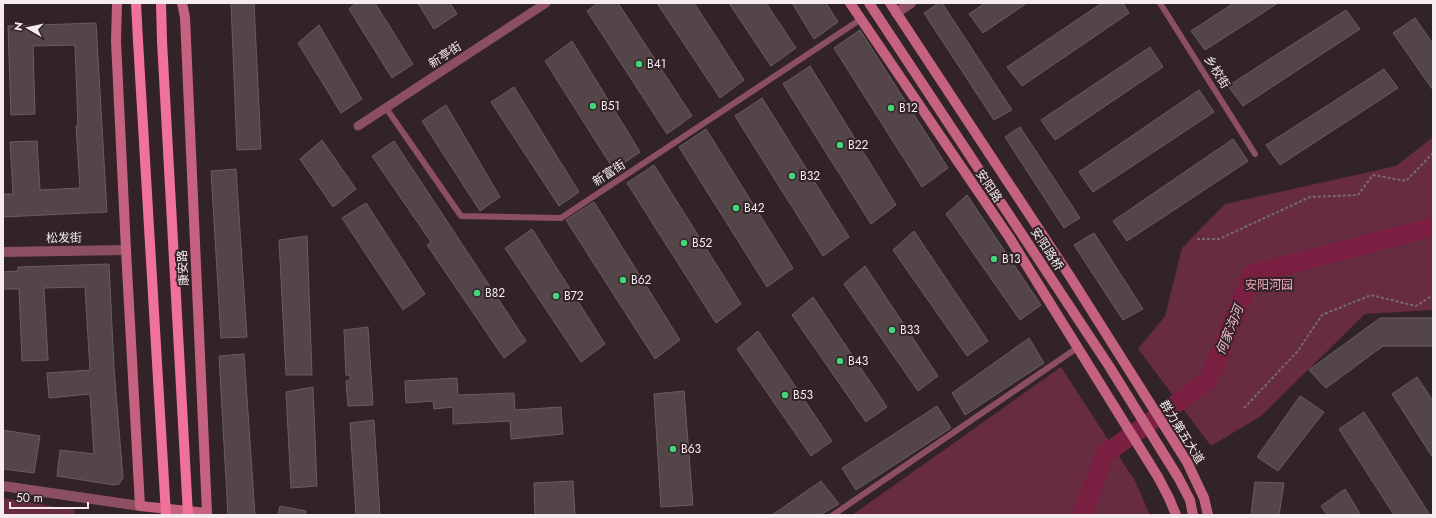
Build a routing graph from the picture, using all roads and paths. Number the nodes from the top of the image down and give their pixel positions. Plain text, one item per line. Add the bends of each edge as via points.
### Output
1 (117, 3) edge
2 (136, 3) edge
3 (161, 3) edge
4 (182, 3) edge
5 (546, 3) edge
6 (850, 3) edge
7 (869, 3) edge
8 (890, 3) edge
9 (911, 3) edge
10 (1160, 3) edge
11 (896, 13) junction
12 (861, 19) junction
13 (386, 108) junction
14 (358, 126) dead end
15 (1433, 153) edge
16 (1255, 154) dead end
17 (1197, 239) dead end
18 (126, 250) junction
19 (3, 252) edge
20 (1433, 295) edge
21 (1077, 348) junction
22 (1126, 366) joint
23 (1244, 408) dead end
24 (3, 486) edge
25 (140, 506) junction
26 (166, 515) edge
27 (188, 515) edge
28 (833, 515) edge
29 (1176, 515) edge
30 (1193, 515) edge
31 (1208, 515) edge

1 - 18 main road via 116,41
2 - 26 main road, bridge
3 - 27 main road, 康安路, bridge
4 - 25 main road, 康安路 via 207,513
5 - 13 street, 新亭街
6 - 12 main road, 安阳路
7 - 30 main road, 安阳路桥 via 1109,366 1178,477 1190,500
8 - 11 main road, 安阳路
9 - 11 street
10 - 16 lane, 乡校街
11 - 22 main road, 安阳路
12 - 13 lane, 新富街 via 561,218 462,216
12 - 21 main road, 安阳路 via 1009,237
13 - 14 street, 新亭街
15 - 17 path via 1406,181 1373,175 1358,195 1310,197 1219,238
18 - 19 street, 松发街
18 - 25 main road
20 - 23 path via 1416,306 1371,295 1322,315 1296,352
21 - 28 lane
21 - 29 main road, 安阳路 via 1158,477
22 - 31 main road, 群力第五大道 via 1186,462 1204,498
24 - 25 street

